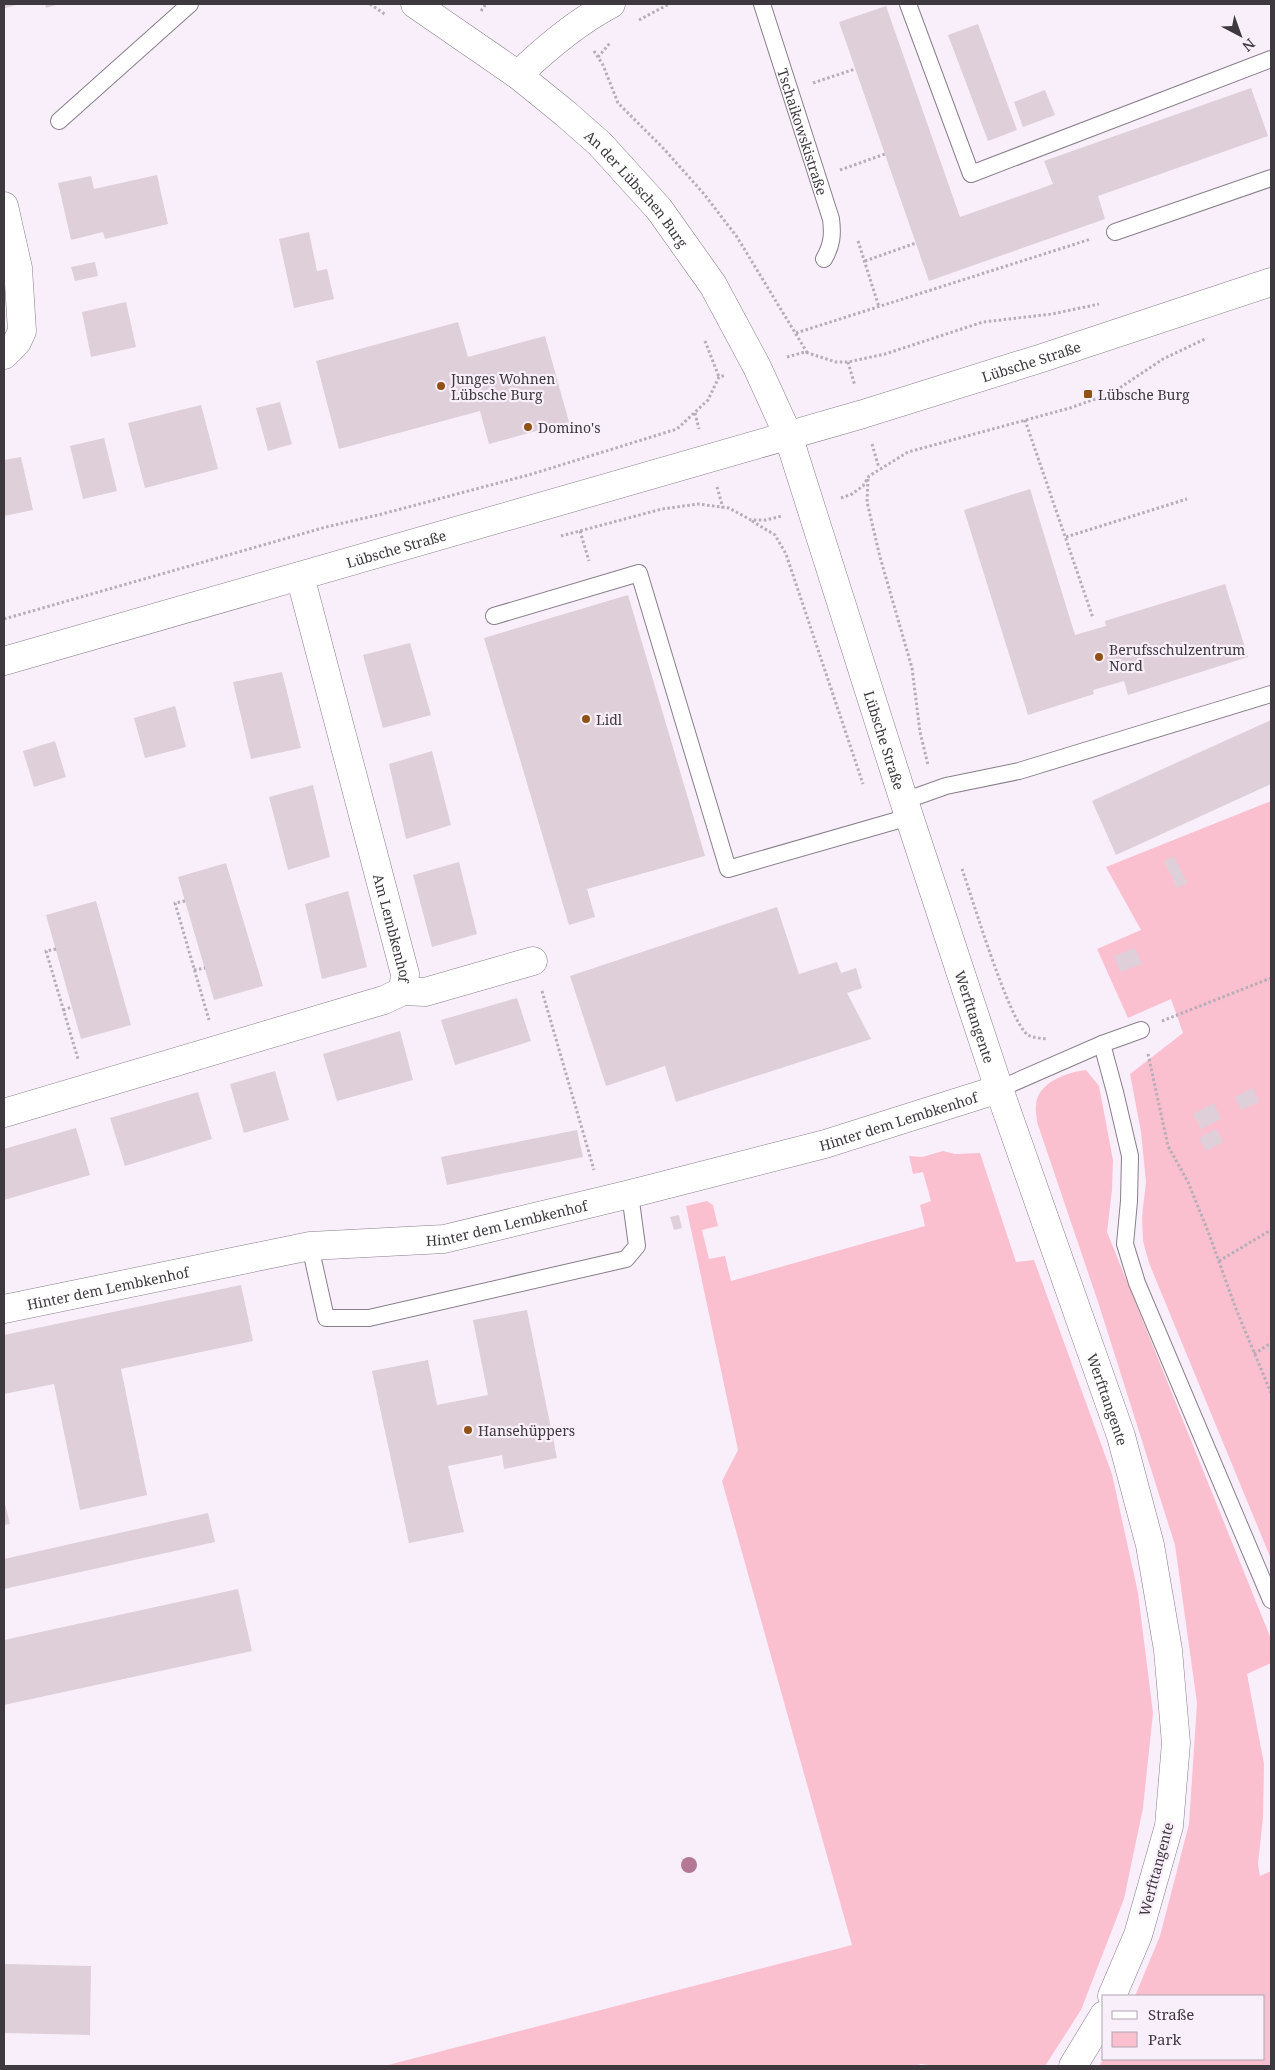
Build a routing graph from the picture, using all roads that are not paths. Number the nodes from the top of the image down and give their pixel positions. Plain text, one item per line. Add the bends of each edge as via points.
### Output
1 (190, 4) edge
2 (415, 4) edge
3 (611, 4) edge
4 (762, 4) edge
5 (908, 4) edge
6 (1271, 59) edge
7 (518, 75) junction
8 (60, 121) dead end
9 (1271, 178) edge
10 (4, 206) edge
11 (1115, 232) road end
12 (824, 259) dead end
13 (1271, 282) edge
14 (4, 355) edge
15 (788, 435) junction
16 (300, 576) junction
17 (494, 616) dead end
18 (4, 661) edge
19 (1271, 694) edge
20 (907, 809) junction
21 (533, 960) road end
22 (403, 991) junction
23 (1141, 1030) road end
24 (1102, 1044) junction
25 (999, 1089) junction
26 (4, 1113) edge
27 (630, 1194) junction
28 (310, 1246) junction
29 (4, 1310) edge
30 (1271, 1600) edge
31 (1112, 1995) edge
32 (1102, 2018) edge
33 (1073, 2066) edge

1 - 8 lane
2 - 7 street, An der Lübschen Burg
3 - 7 street via 574,27
4 - 12 lane, Tschaikowskistraße via 831,219 831,246
5 - 6 lane via 971,174
7 - 15 street, An der Lübschen Burg via 600,144 659,209 713,285 757,367
9 - 11 lane
10 - 14 street via 18,268 22,331 17,342
13 - 15 street, Lübsche Straße via 1001,371
15 - 16 street, Lübsche Straße
15 - 20 street, Lübsche Straße
16 - 18 street, Lübsche Straße
16 - 22 street, Am Lembkenhof via 405,974
17 - 20 lane via 639,573 728,869 877,825
19 - 20 lane via 1019,771 946,786
20 - 25 street, Werfttangente
21 - 22 street via 425,992
22 - 26 street, Am Lembkenhof via 384,1000
23 - 24 lane
24 - 25 lane
24 - 30 lane via 1130,1156 1127,1252 1137,1283
25 - 27 street, Hinter dem Lembkenhof via 825,1144
25 - 31 street, Werfttangente via 1121,1436 1150,1545 1168,1650 1176,1743 1169,1826 1138,1935
27 - 28 street, Hinter dem Lembkenhof via 444,1238
27 - 28 lane via 637,1246 626,1259 368,1318 326,1318
28 - 29 street, Hinter dem Lembkenhof
32 - 33 street

